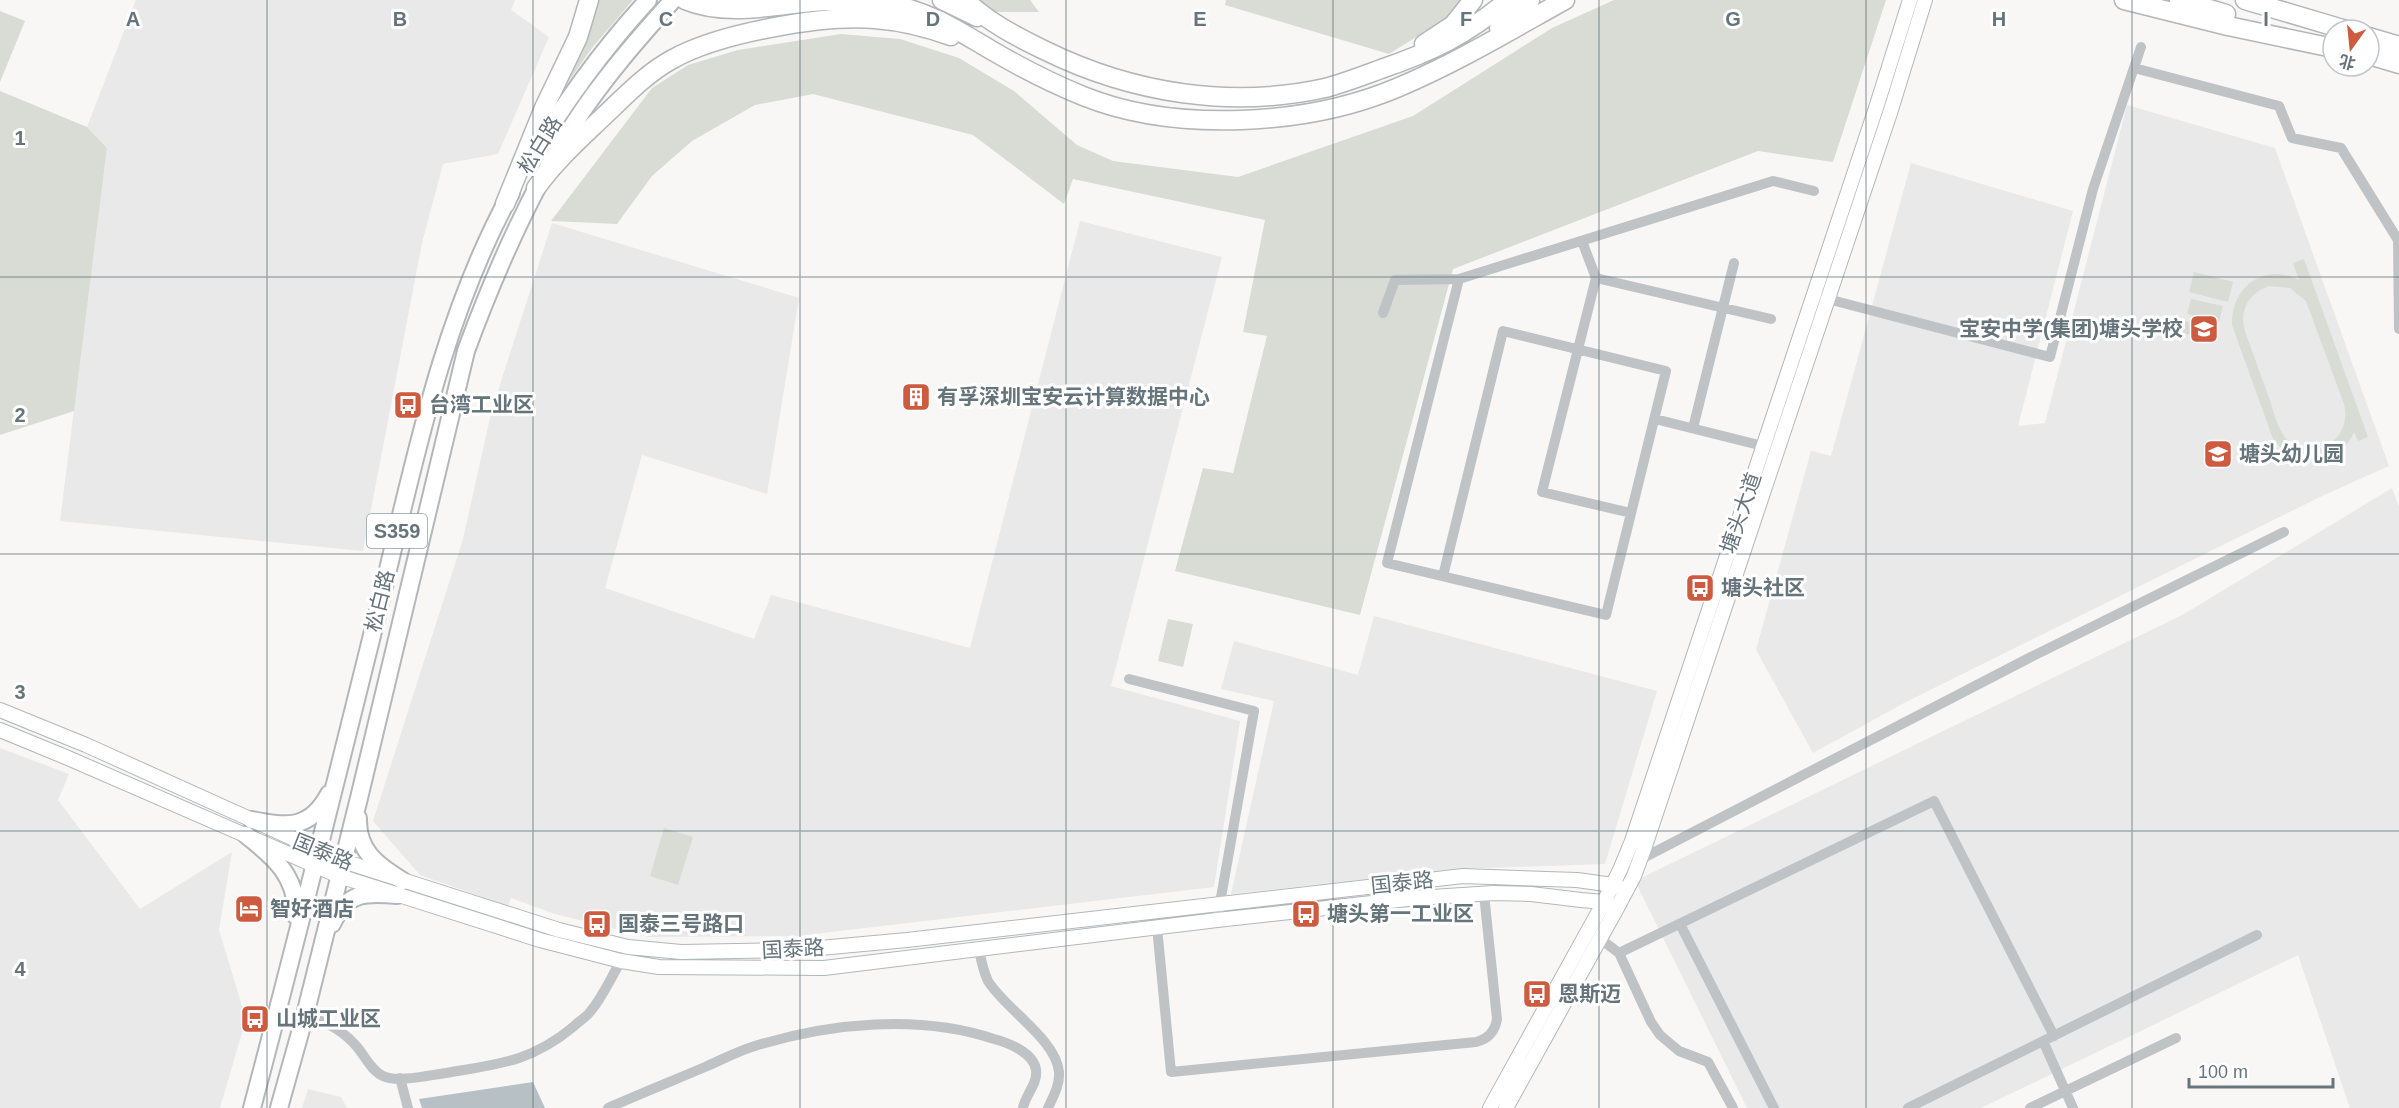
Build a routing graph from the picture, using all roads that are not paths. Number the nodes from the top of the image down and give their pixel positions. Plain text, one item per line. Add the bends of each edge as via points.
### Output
1 (590, 0) edge
2 (648, 0) edge
3 (673, 0) edge
4 (685, 0) edge
5 (942, 0) edge
6 (965, 0) edge
7 (1473, 0) edge
8 (1508, 0) edge
9 (1530, 0) edge
10 (1565, 0) edge
11 (1910, 0) edge
12 (1925, 0) edge
13 (2124, 0) edge
14 (2179, 0) edge
15 (2245, 0) edge
16 (2321, 23) edge
17 (1000, 27) junction
18 (2381, 41) edge
19 (2321, 43) edge
20 (2321, 45) edge
21 (2399, 46) edge
22 (2141, 47) dead end
23 (989, 49) junction
24 (1475, 49) junction
25 (2381, 59) edge
26 (2399, 64) edge
27 (1388, 67) junction
28 (2134, 68) junction
29 (536, 188) junction
30 (1814, 191) dead end
31 (505, 204) junction
32 (1582, 241) junction
33 (1734, 263) dead end
34 (1596, 278) junction
35 (1459, 279) junction
36 (1820, 298) junction
37 (1723, 308) junction
38 (1383, 313) dead end
39 (1771, 319) dead end
40 (2399, 329) edge
41 (1578, 350) junction
42 (1655, 418) junction
43 (1693, 428) junction
44 (1770, 448) junction
45 (1631, 513) junction
46 (2284, 532) dead end
47 (1443, 576) junction
48 (1129, 679) dead end
49 (0, 710) edge
50 (0, 730) edge
51 (337, 777) junction
52 (359, 798) junction
53 (249, 828) junction
54 (316, 859) junction
55 (1640, 859) junction
56 (341, 869) junction
57 (1620, 870) junction
58 (1613, 885) junction
59 (400, 888) junction
60 (1626, 890) junction
61 (1484, 894) junction
62 (1604, 902) junction
63 (1220, 904) junction
64 (1617, 908) junction
65 (1217, 920) junction
66 (1680, 924) junction
67 (1157, 927) junction
68 (1587, 930) junction
69 (2257, 935) dead end
70 (1599, 938) junction
71 (294, 944) junction
72 (979, 949) junction
73 (1619, 953) junction
74 (318, 961) junction
75 (621, 961) junction
76 (305, 1015) junction
77 (2054, 1036) junction
78 (2176, 1038) dead end
79 (2043, 1041) junction
80 (400, 1078) junction
81 (2065, 1091) junction
82 (252, 1108) edge
83 (279, 1108) edge
84 (408, 1108) edge
85 (608, 1108) edge
86 (1023, 1108) edge
87 (1048, 1108) edge
88 (1490, 1108) edge
89 (1506, 1108) edge
90 (1733, 1108) edge
91 (1774, 1108) edge
92 (1908, 1108) edge
93 (2030, 1108) edge
94 (2073, 1108) edge

1 - 31 highway via 578,37
2 - 31 main road, 松白路 / S359 via 582,79
3 - 29 main road, 松白路 / S359 via 598,90
4 - 23 highway via 723,8 846,0 888,4 940,20
5 - 17 highway
6 - 17 highway
7 - 27 highway via 1453,25
8 - 27 highway via 1451,42
9 - 24 highway
10 - 24 highway
11 - 36 street, 塘头大道
12 - 36 street, 塘头大道 via 1894,101
13 - 20 highway
14 - 19 highway
15 - 16 highway
17 - 27 highway via 1078,66 1190,95 1254,97 1299,93
18 - 21 highway
22 - 28 street
23 - 24 highway via 1056,84 1118,107 1166,117 1239,120 1318,110 1374,96 1429,74
23 - 29 highway via 923,27 874,19 826,20 717,41 650,74 566,152
25 - 26 highway
28 - 36 street via 2093,189 2049,357
28 - 40 street via 2279,106 2292,138 2341,148 2398,240
29 - 52 main road, 松白路 / S359 via 492,282 466,351
30 - 32 street via 1773,181
31 - 51 main road, 松白路 / S359 via 469,281 436,375
32 - 34 street
32 - 35 street
33 - 37 street
34 - 37 street
34 - 41 street
35 - 38 street via 1395,280
35 - 47 street via 1387,562
36 - 44 street, 塘头大道
37 - 39 street
37 - 43 street
41 - 42 street via 1666,371
41 - 45 street via 1542,492
41 - 47 street via 1503,331
42 - 43 street
42 - 45 street
43 - 44 street
44 - 55 street, 塘头大道
44 - 57 street, 塘头大道
45 - 47 street via 1606,615
46 - 55 street via 2029,658
48 - 63 street via 1254,711
49 - 53 street, 国泰路 via 86,745
50 - 53 street, 国泰路
51 - 53 main road via 318,811 300,823
51 - 54 main road, 松白路 / S359
52 - 56 main road, 松白路 / S359
52 - 59 main road via 358,825 364,849
53 - 54 street, 国泰路
53 - 71 main road via 290,880 296,909
54 - 56 street, 国泰路
54 - 71 main road, 松白路 / S359
55 - 57 street
55 - 60 street, 塘头大道
56 - 59 street, 国泰路
56 - 74 main road, 松白路 / S359
57 - 58 street, 塘头大道
58 - 60 street, 国泰路
58 - 62 street, 塘头大道
58 - 63 street, 国泰路 via 1463,876
59 - 63 street, 国泰路 via 628,947 681,952 820,948
59 - 74 main road via 367,893 348,901 336,917
59 - 75 street, 国泰路 via 540,940
60 - 64 street, 塘头大道
61 - 62 street, 国泰路 via 1531,894
61 - 65 street, 国泰路
61 - 67 street via 1497,1019 1493,1032 1476,1042 1172,1072
62 - 64 street, 国泰路
62 - 68 street, 塘头大道
63 - 65 street
64 - 70 street, 塘头大道
65 - 67 street, 国泰路
66 - 73 street
66 - 77 street via 1934,801
66 - 91 street
67 - 72 street, 国泰路
68 - 70 street
68 - 88 street, 塘头大道
69 - 77 street
70 - 73 street
70 - 89 street, 塘头大道
71 - 82 main road, 松白路 / S359
72 - 75 street, 国泰路 via 824,968 659,966
72 - 87 street via 988,981 1054,1056 1059,1073
73 - 90 street via 1660,1035 1679,1051 1708,1062
74 - 76 main road, 松白路 / S359
75 - 80 street via 590,1012 539,1051 512,1062
76 - 80 street via 349,1039 382,1076
76 - 83 main road, 松白路 / S359
77 - 79 street
78 - 81 street
79 - 81 street
79 - 92 street
80 - 84 street
81 - 93 street
81 - 94 street
85 - 86 street via 754,1046 815,1032 939,1025 969,1030 1026,1053 1033,1060 1036,1078

